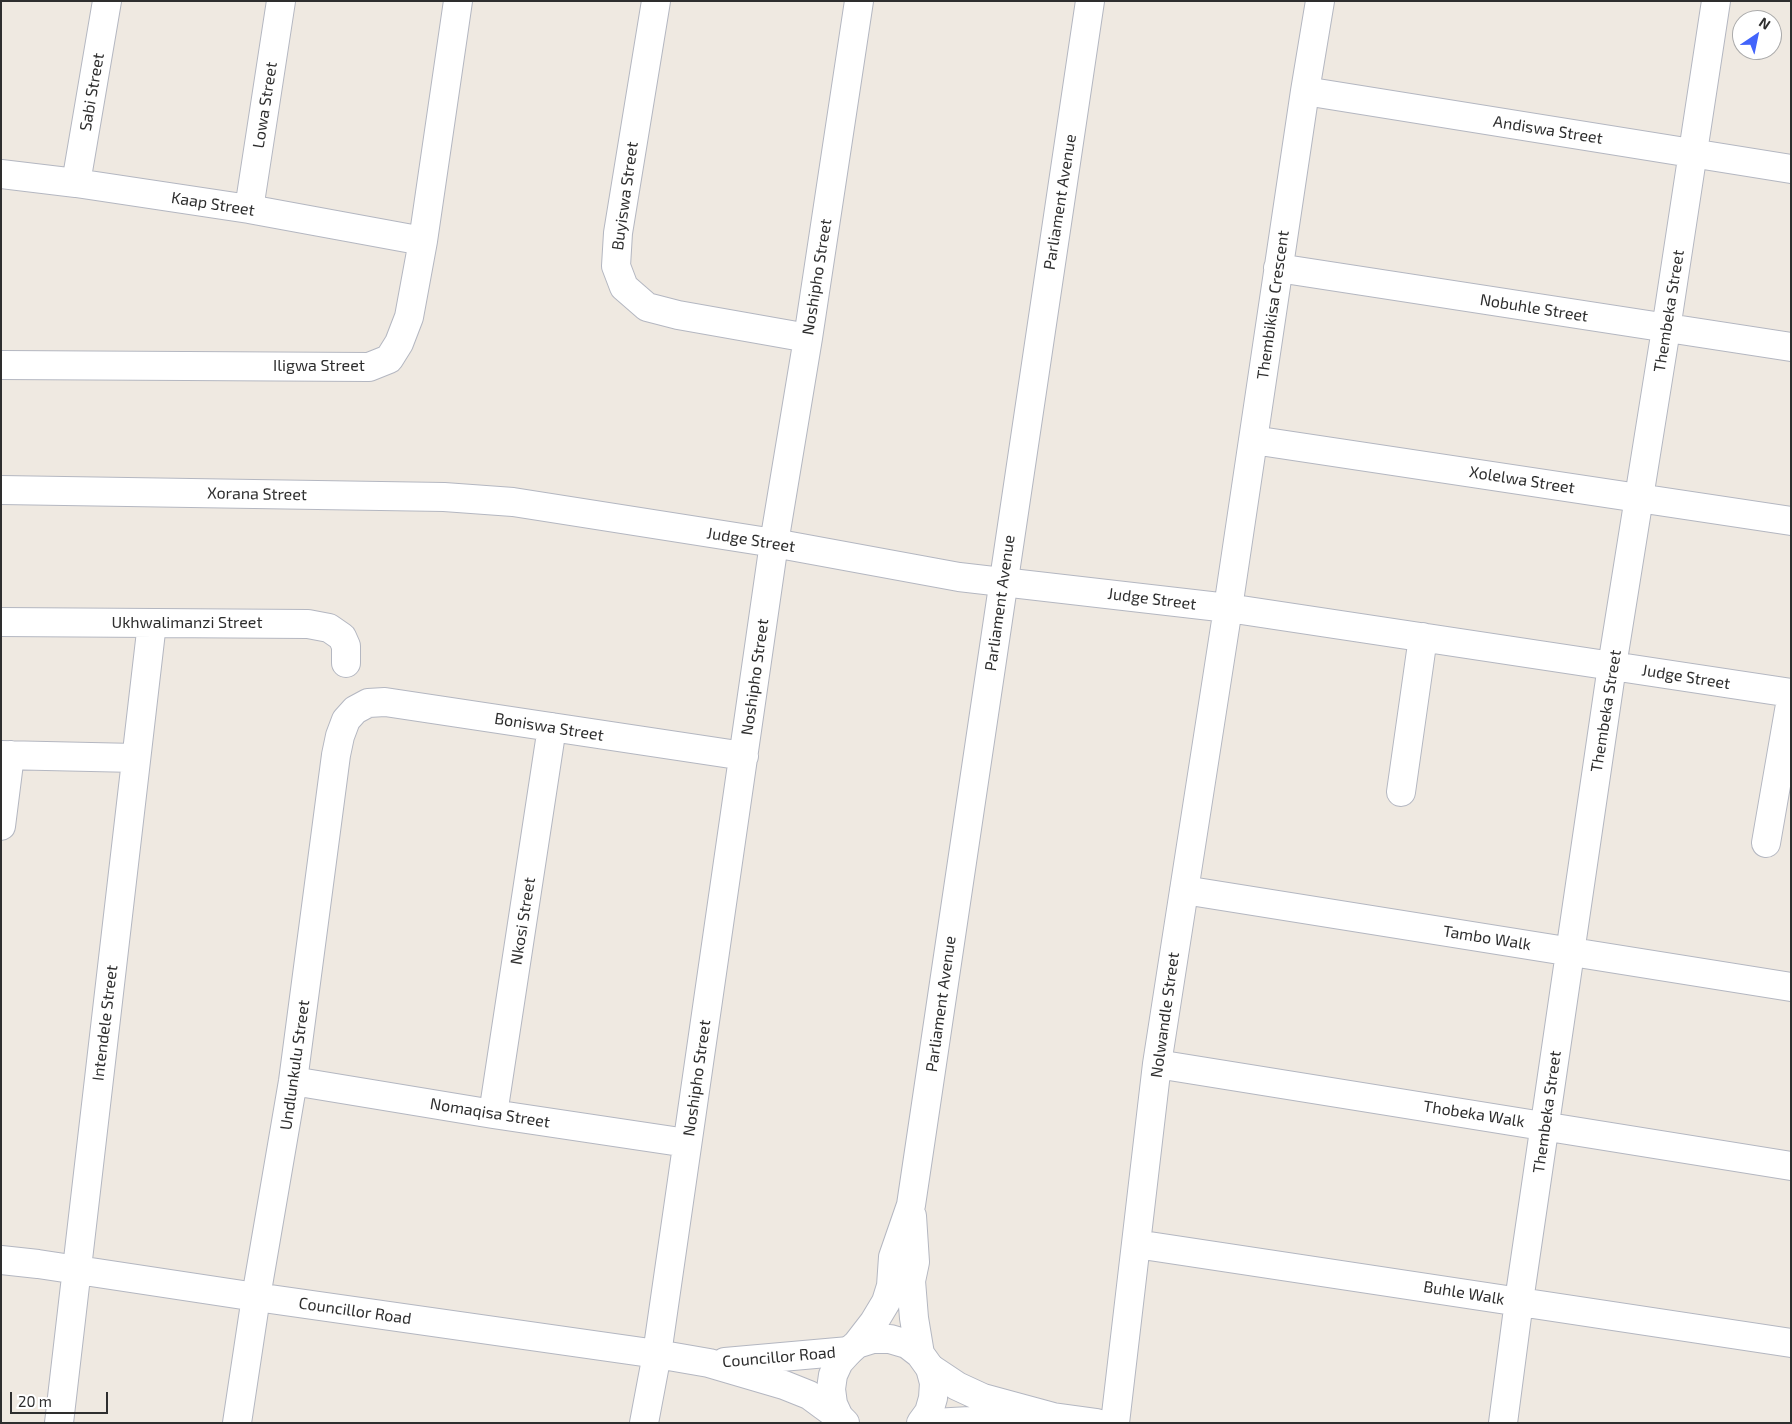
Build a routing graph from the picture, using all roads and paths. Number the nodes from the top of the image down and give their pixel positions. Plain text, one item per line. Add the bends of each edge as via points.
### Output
1 (107, 1) edge
2 (281, 1) edge
3 (458, 1) edge
4 (656, 1) edge
5 (859, 1) edge
6 (1090, 1) edge
7 (1320, 1) edge
8 (1716, 1) edge
9 (1304, 91) junction
10 (1693, 152) junction
11 (1791, 169) edge
12 (1, 174) edge
13 (76, 183) junction
14 (249, 209) junction
15 (423, 241) junction
16 (1278, 268) junction
17 (1666, 329) junction
18 (808, 338) junction
19 (1791, 347) edge
20 (1, 365) edge
21 (1253, 440) junction
22 (1, 490) edge
23 (1639, 498) junction
24 (513, 502) joint
25 (1791, 521) edge
26 (774, 543) junction
27 (1003, 583) junction
28 (1228, 608) junction
29 (1, 622) edge
30 (152, 623) junction
31 (1423, 637) junction
32 (346, 663) dead end
33 (1612, 666) junction
34 (1791, 693) edge
35 (1791, 698) edge
36 (355, 710) joint
37 (552, 727) junction
38 (6, 755) edge
39 (744, 756) junction
40 (136, 758) junction
41 (1401, 792) dead end
42 (1, 826) edge
43 (1766, 843) dead end
44 (1184, 890) junction
45 (1570, 951) junction
46 (1791, 987) edge
47 (1157, 1064) junction
48 (294, 1081) junction
49 (493, 1114) junction
50 (1544, 1126) junction
51 (687, 1143) junction
52 (1791, 1166) edge
53 (911, 1205) junction
54 (1136, 1244) junction
55 (1, 1260) edge
56 (77, 1270) junction
57 (256, 1297) junction
58 (1519, 1301) junction
59 (1791, 1343) edge
60 (853, 1348) junction
61 (656, 1354) junction
62 (925, 1361) junction
63 (709, 1363) junction
64 (1053, 1417) junction
65 (842, 1420) edge
66 (59, 1423) edge
67 (237, 1423) edge
68 (644, 1423) edge
69 (921, 1423) edge
70 (933, 1423) edge
71 (1097, 1423) edge
72 (1115, 1423) edge
73 (1503, 1423) edge

1 - 13 street, Sabi Street
2 - 14 street, Lowa Street
3 - 15 street, Iligwa Street
4 - 18 street, Buyiswa Street via 618,234 616,266 624,287 647,307
5 - 18 street, Noshipho Street
6 - 27 street, Parliament Avenue
7 - 9 street, Thembikisa Crescent
8 - 10 street, Thembeka Street
9 - 10 street, Andiswa Street
9 - 16 street, Thembikisa Crescent
10 - 11 street, Andiswa Street
10 - 17 street, Thembeka Street
12 - 13 street, Kaap Street
13 - 14 street, Kaap Street
14 - 15 street, Kaap Street
15 - 20 street, Iligwa Street via 409,317 399,343 389,360 369,368
16 - 17 street, Nobuhle Street
16 - 21 street, Thembikisa Crescent
17 - 19 street, Nobuhle Street
17 - 23 street, Thembeka Street
18 - 26 street, Noshipho Street
21 - 23 street, Xolelwa Street
21 - 28 street, Thembikisa Crescent
22 - 24 street, Xorana Street via 444,497
23 - 25 street, Xolelwa Street
23 - 33 street, Thembeka Street
24 - 26 street, Judge Street
26 - 27 street, Judge Street via 959,578
26 - 39 street, Noshipho Street
27 - 28 street, Judge Street
27 - 53 street, Parliament Avenue
28 - 31 street, Judge Street
28 - 44 street, Nolwandle Street
29 - 30 street, Ukhwalimanzi Street
30 - 32 street, Ukhwalimanzi Street via 308,624 329,628 342,637 346,646
30 - 40 street, Intendele Street
31 - 33 street, Judge Street
31 - 41 street
33 - 34 street, Judge Street
33 - 45 street, Thembeka Street
35 - 43 street
36 - 37 street, Boniswa Street via 368,703 384,702
36 - 48 street, Undlunkulu Street via 346,720 336,756
37 - 39 street, Boniswa Street
37 - 49 street, Nkosi Street
38 - 40 street
38 - 42 street
39 - 51 street, Noshipho Street
40 - 56 street, Intendele Street
44 - 45 street, Tambo Walk
44 - 47 street, Nolwandle Street
45 - 46 street, Tambo Walk
45 - 50 street, Thembeka Street
47 - 50 street, Thobeka Walk
47 - 54 street, Nolwandle Street
48 - 49 street, Nomaqisa Street
48 - 57 street, Undlunkulu Street
49 - 51 street, Nomaqisa Street
50 - 52 street, Thobeka Walk
50 - 58 street, Thembeka Street
51 - 61 street, Noshipho Street
53 - 60 street, Parliament Avenue via 892,1257 891,1286 886,1302
53 - 62 street, Parliament Avenue via 914,1318
54 - 58 street, Buhle Walk
54 - 72 street, Nolwandle Street
55 - 56 street, Councillor Road
56 - 57 street, Councillor Road
56 - 66 street, Intendele Street
57 - 61 street, Councillor Road
57 - 67 street, Undlunkulu Street
58 - 59 street, Buhle Walk
58 - 73 street, Thembeka Street
60 - 62 street, Councillor Road via 874,1339 890,1339 907,1344
60 - 63 street, Councillor Road
60 - 65 street, Parliament Avenue via 839,1362 833,1375 833,1404
61 - 63 street, Councillor Road
61 - 68 street, Noshipho Street
62 - 64 street via 957,1386 982,1398
62 - 69 street, Parliament Avenue via 934,1383 929,1412
63 - 65 street, Councillor Road via 784,1385 809,1396
64 - 70 street
64 - 71 street

